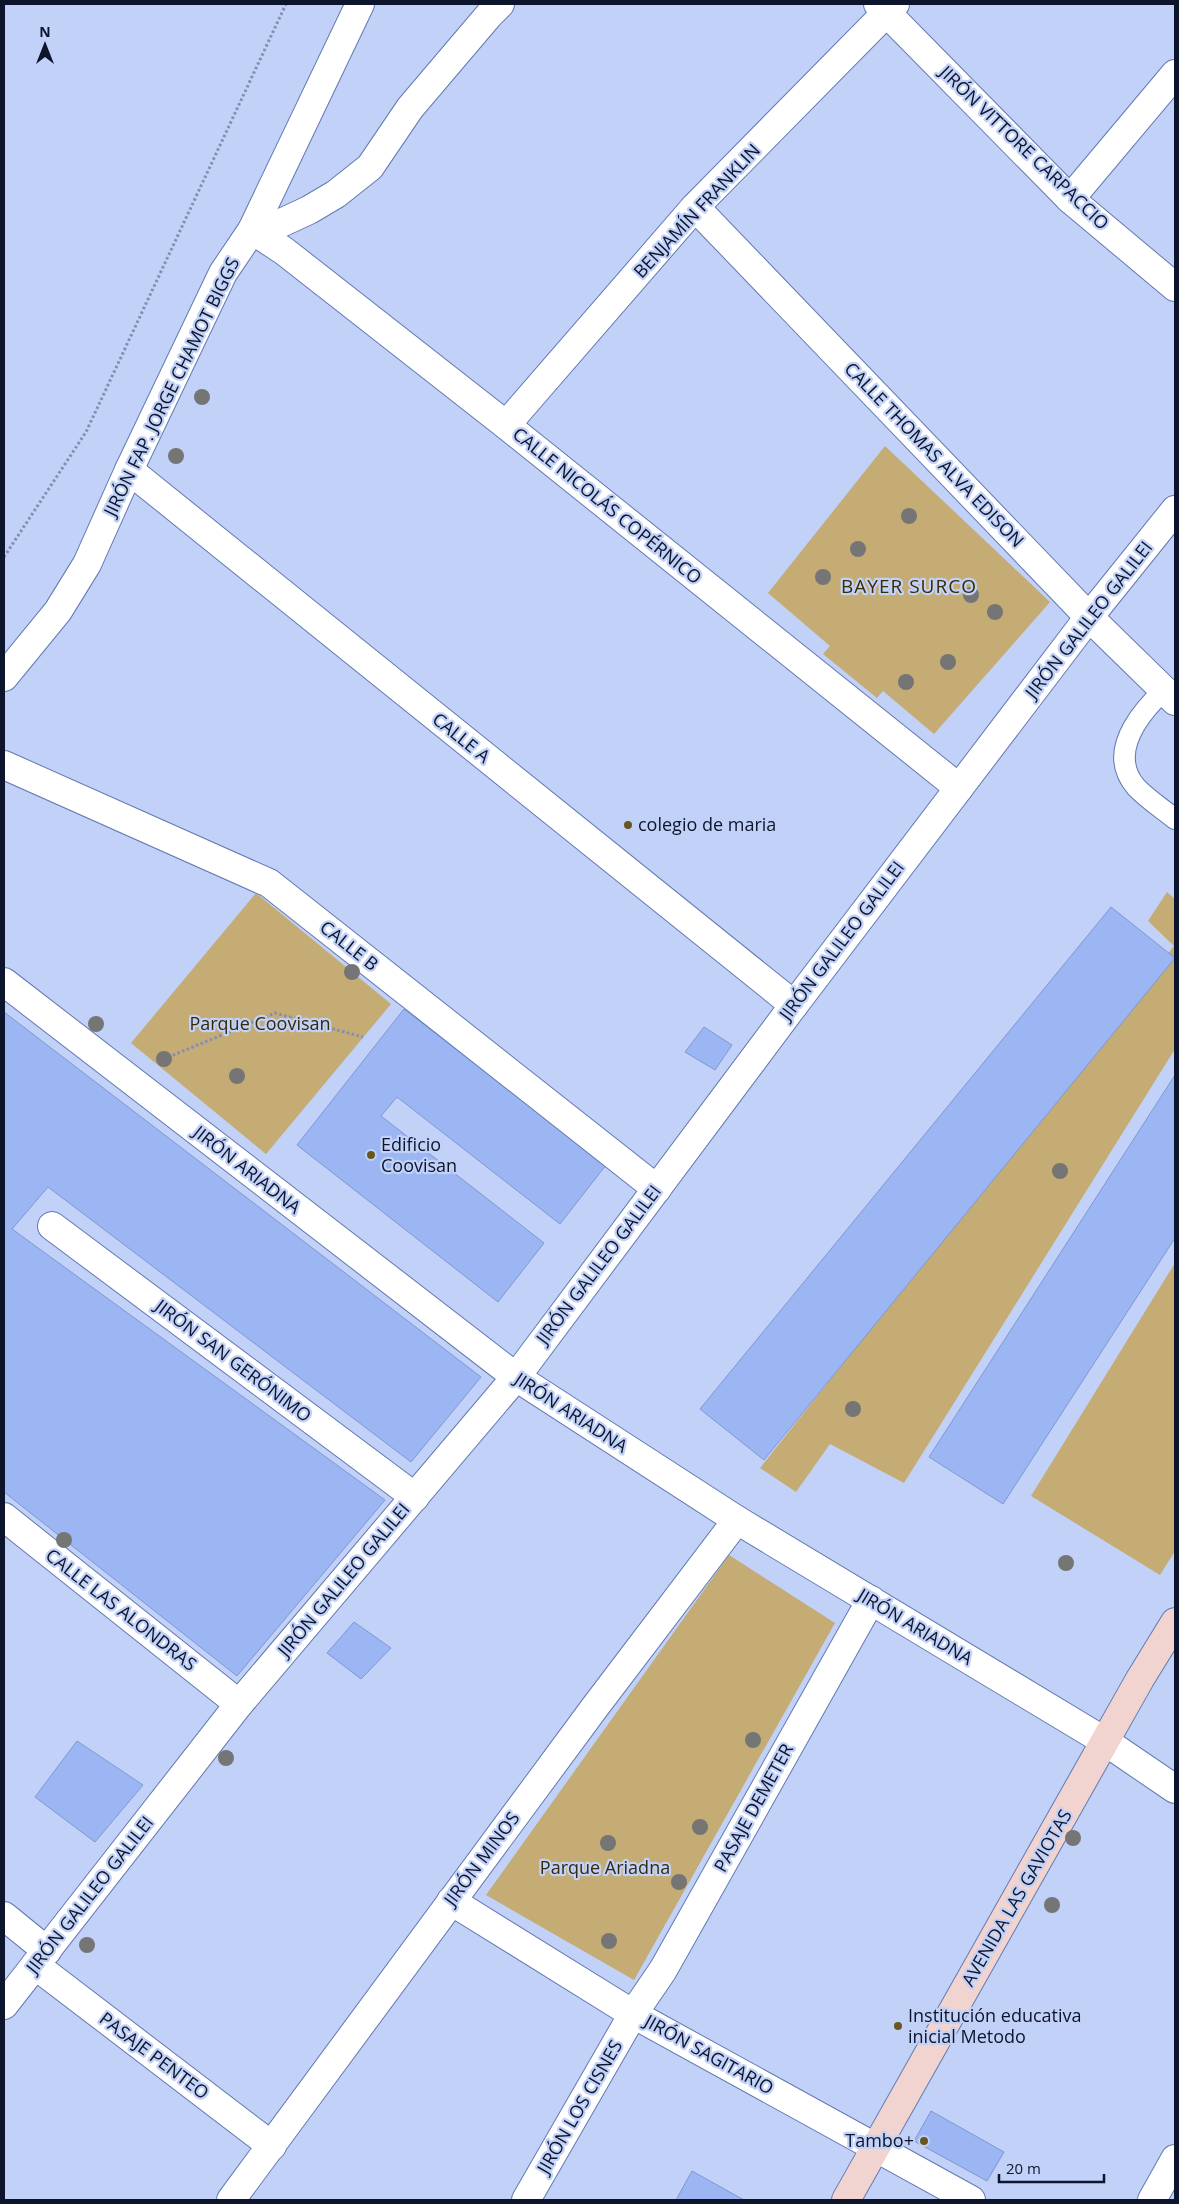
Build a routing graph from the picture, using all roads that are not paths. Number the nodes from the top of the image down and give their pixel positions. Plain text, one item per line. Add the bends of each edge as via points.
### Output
1 (360, 4) edge
2 (500, 4) edge
3 (887, 7) edge
4 (1175, 74) edge
5 (1070, 199) junction
6 (696, 207) junction
7 (252, 230) junction
8 (1175, 288) edge
9 (506, 425) junction
10 (129, 470) junction
11 (1175, 510) edge
12 (1089, 617) junction
13 (4, 677) edge
14 (1170, 696) edge
15 (4, 765) edge
16 (959, 788) junction
17 (1175, 819) edge
18 (4, 982) edge
19 (794, 1005) junction
20 (656, 1189) junction
21 (52, 1226) dead end
22 (516, 1377) junction
23 (415, 1497) junction
24 (4, 1517) edge
25 (737, 1520) junction
26 (872, 1600) junction
27 (1175, 1622) edge
28 (239, 1704) junction
29 (1106, 1742) junction
30 (1175, 1788) edge
31 (451, 1901) junction
32 (4, 1916) edge
33 (41, 1958) junction
34 (4, 2005) edge
35 (633, 2014) junction
36 (272, 2146) junction
37 (877, 2146) junction
38 (1175, 2159) edge
39 (231, 2200) edge
40 (526, 2200) edge
41 (846, 2200) edge
42 (971, 2200) edge
43 (1152, 2200) edge

1 - 7 street, JIRÓN FAP. JORGE CHAMOT BIGGS
2 - 7 street via 410,108 370,167 309,210 281,223
3 - 5 street, JIRÓN VITTORE CARPACCIO
3 - 6 street, BENJAMÍN FRANKLIN
4 - 5 street
5 - 8 street, JIRÓN VITTORE CARPACCIO
6 - 9 street, BENJAMÍN FRANKLIN
6 - 12 street, CALLE THOMAS ALVA EDISON
7 - 9 street, CALLE NICOLÁS COPÉRNICO via 284,251
7 - 10 street, JIRÓN FAP. JORGE CHAMOT BIGGS via 223,273
9 - 16 street, CALLE NICOLÁS COPÉRNICO
10 - 13 street, JIRÓN FAP. JORGE CHAMOT BIGGS via 87,564 58,611
10 - 19 street, CALLE A
11 - 12 street, JIRÓN GALILEO GALILEI
12 - 14 street, CALLE THOMAS ALVA EDISON
12 - 16 street, JIRÓN GALILEO GALILEI
14 - 17 lane via 1143,711 1124,749 1127,771 1136,787
15 - 20 street, CALLE B via 269,883
16 - 19 street, JIRÓN GALILEO GALILEI
18 - 22 street, JIRÓN ARIADNA
19 - 20 street, JIRÓN GALILEO GALILEI
20 - 22 street, JIRÓN GALILEO GALILEI
21 - 23 street, JIRÓN SAN GERÓNIMO
22 - 23 street, JIRÓN GALILEO GALILEI
22 - 25 street, JIRÓN ARIADNA
23 - 28 street, JIRÓN GALILEO GALILEI
24 - 28 street, CALLE LAS ALONDRAS
25 - 26 street, JIRÓN ARIADNA
25 - 31 street, JIRÓN MINOS
26 - 29 street, JIRÓN ARIADNA
26 - 35 street, PASAJE DEMETER via 663,1970
27 - 29 street, AVENIDA LAS GAVIOTAS
28 - 33 street, JIRÓN GALILEO GALILEI
29 - 30 street, JIRÓN ARIADNA
29 - 37 street, AVENIDA LAS GAVIOTAS
31 - 35 street, JIRÓN SAGITARIO
31 - 36 street, JIRÓN MINOS
32 - 33 street, PASAJE PENTEO
33 - 34 street, JIRÓN GALILEO GALILEI
33 - 36 street, PASAJE PENTEO
35 - 37 street, JIRÓN SAGITARIO
35 - 40 street, JIRÓN LOS CISNES
36 - 39 street, JIRÓN MINOS
37 - 41 street, AVENIDA LAS GAVIOTAS
37 - 42 street, JIRÓN SAGITARIO
38 - 43 street

